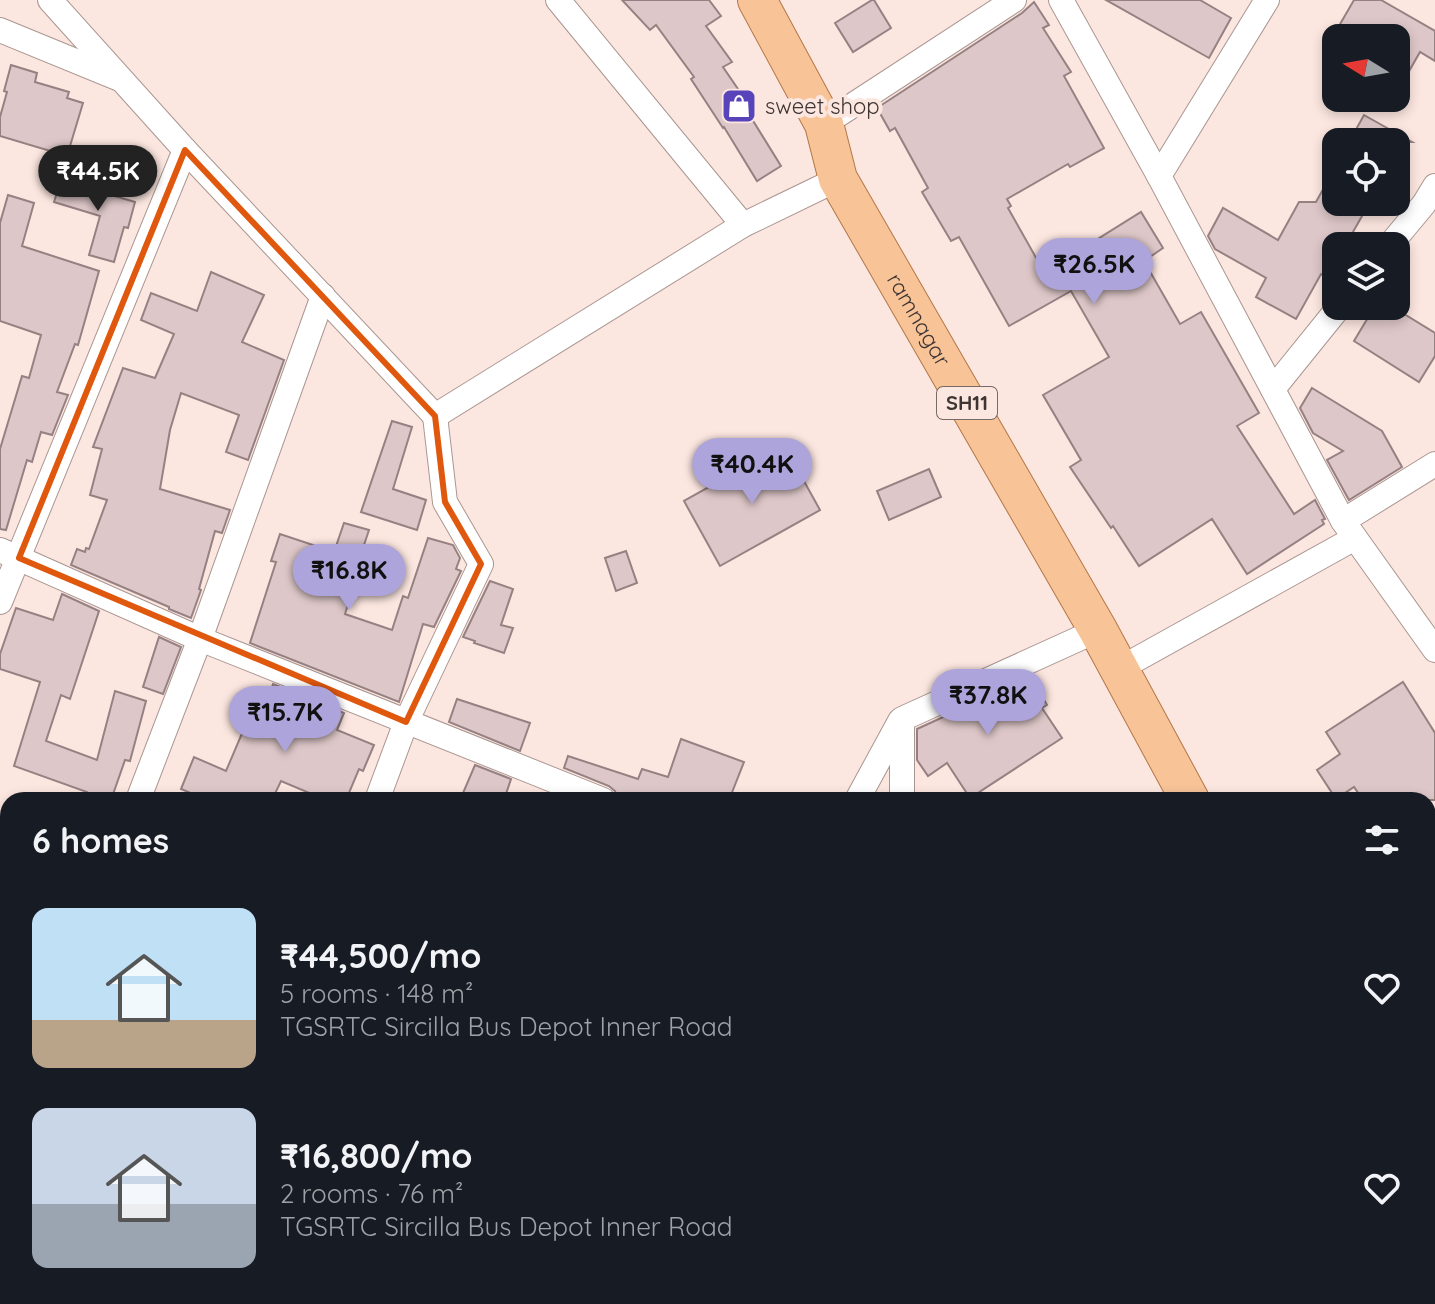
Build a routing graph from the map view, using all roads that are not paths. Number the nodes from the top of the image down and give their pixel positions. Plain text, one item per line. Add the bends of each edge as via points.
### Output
1 (50, 0) edge
2 (558, 0) edge
3 (757, 0) edge
4 (1014, 0) edge
5 (1061, 0) edge
6 (1267, 0) edge
7 (1, 33) edge
8 (123, 80) junction
9 (824, 124) junction
10 (185, 150) junction
11 (1159, 176) junction
12 (838, 179) junction
13 (1435, 186) edge
14 (743, 225) junction
15 (1401, 232) edge
16 (323, 296) junction
17 (1329, 320) edge
18 (1273, 389) junction
19 (435, 416) junction
20 (1435, 464) edge
21 (1349, 530) junction
22 (9, 554) edge
23 (0, 602) edge
24 (1098, 630) junction
25 (200, 639) junction
26 (1435, 650) edge
27 (1119, 669) junction
28 (902, 719) junction
29 (406, 722) junction
30 (141, 792) edge
31 (380, 792) edge
32 (583, 792) edge
33 (861, 792) edge
34 (902, 792) edge
35 (1186, 792) edge

1 - 8 street
2 - 14 street
3 - 9 main road, ramnagar / SH11
4 - 9 street
5 - 11 street
6 - 11 street
7 - 8 street
8 - 10 street
9 - 12 main road, ramnagar / SH11
10 - 16 street
10 - 22 street
11 - 18 street
12 - 14 street
12 - 24 main road, ramnagar / SH11
13 - 15 street
14 - 19 street
16 - 19 street
16 - 25 street
17 - 18 street
18 - 21 street
19 - 29 street via 445,502 481,564
20 - 21 street
21 - 26 street
21 - 27 street
22 - 23 street
22 - 25 street
24 - 27 main road, ramnagar / SH11
24 - 28 street
25 - 29 street
25 - 30 street
27 - 35 main road, ramnagar / SH11
28 - 33 street
28 - 34 street
29 - 31 street
29 - 32 street

